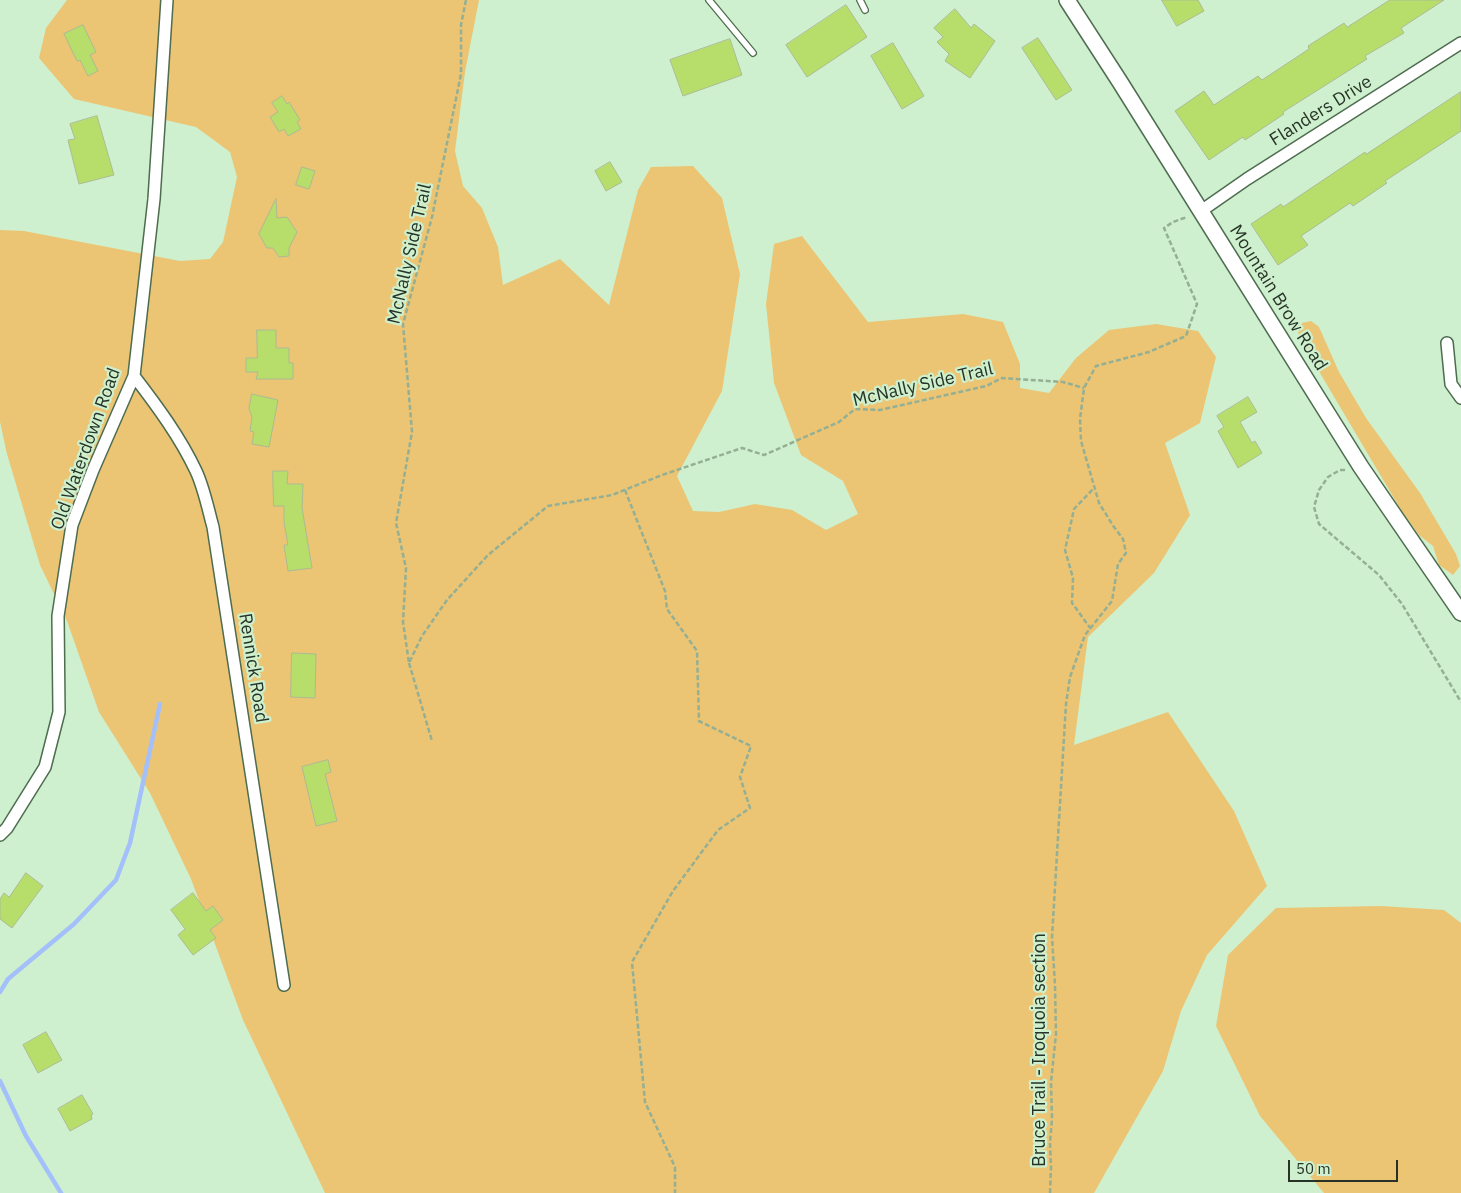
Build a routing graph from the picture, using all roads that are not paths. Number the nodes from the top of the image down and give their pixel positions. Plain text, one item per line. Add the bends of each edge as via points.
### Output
1 (167, 0) edge
2 (710, 0) edge
3 (860, 0) edge
4 (1067, 0) edge
5 (865, 10) dead end
6 (1461, 43) edge
7 (753, 53) dead end
8 (1201, 211) junction
9 (1447, 343) dead end
10 (134, 376) junction
11 (1461, 398) edge
12 (1461, 613) edge
13 (0, 835) edge
14 (284, 985) dead end

1 - 10 street, Old Waterdown Road via 154,199
2 - 7 lane
3 - 5 lane
4 - 8 street, Mountain Brow Road
6 - 8 street, Flanders Drive
8 - 12 street, Mountain Brow Road via 1361,467
9 - 11 street via 1451,384
10 - 13 street, Old Waterdown Road via 72,525 58,616 59,712 45,767
10 - 14 street, Rennick Road via 179,439 196,472 213,527

